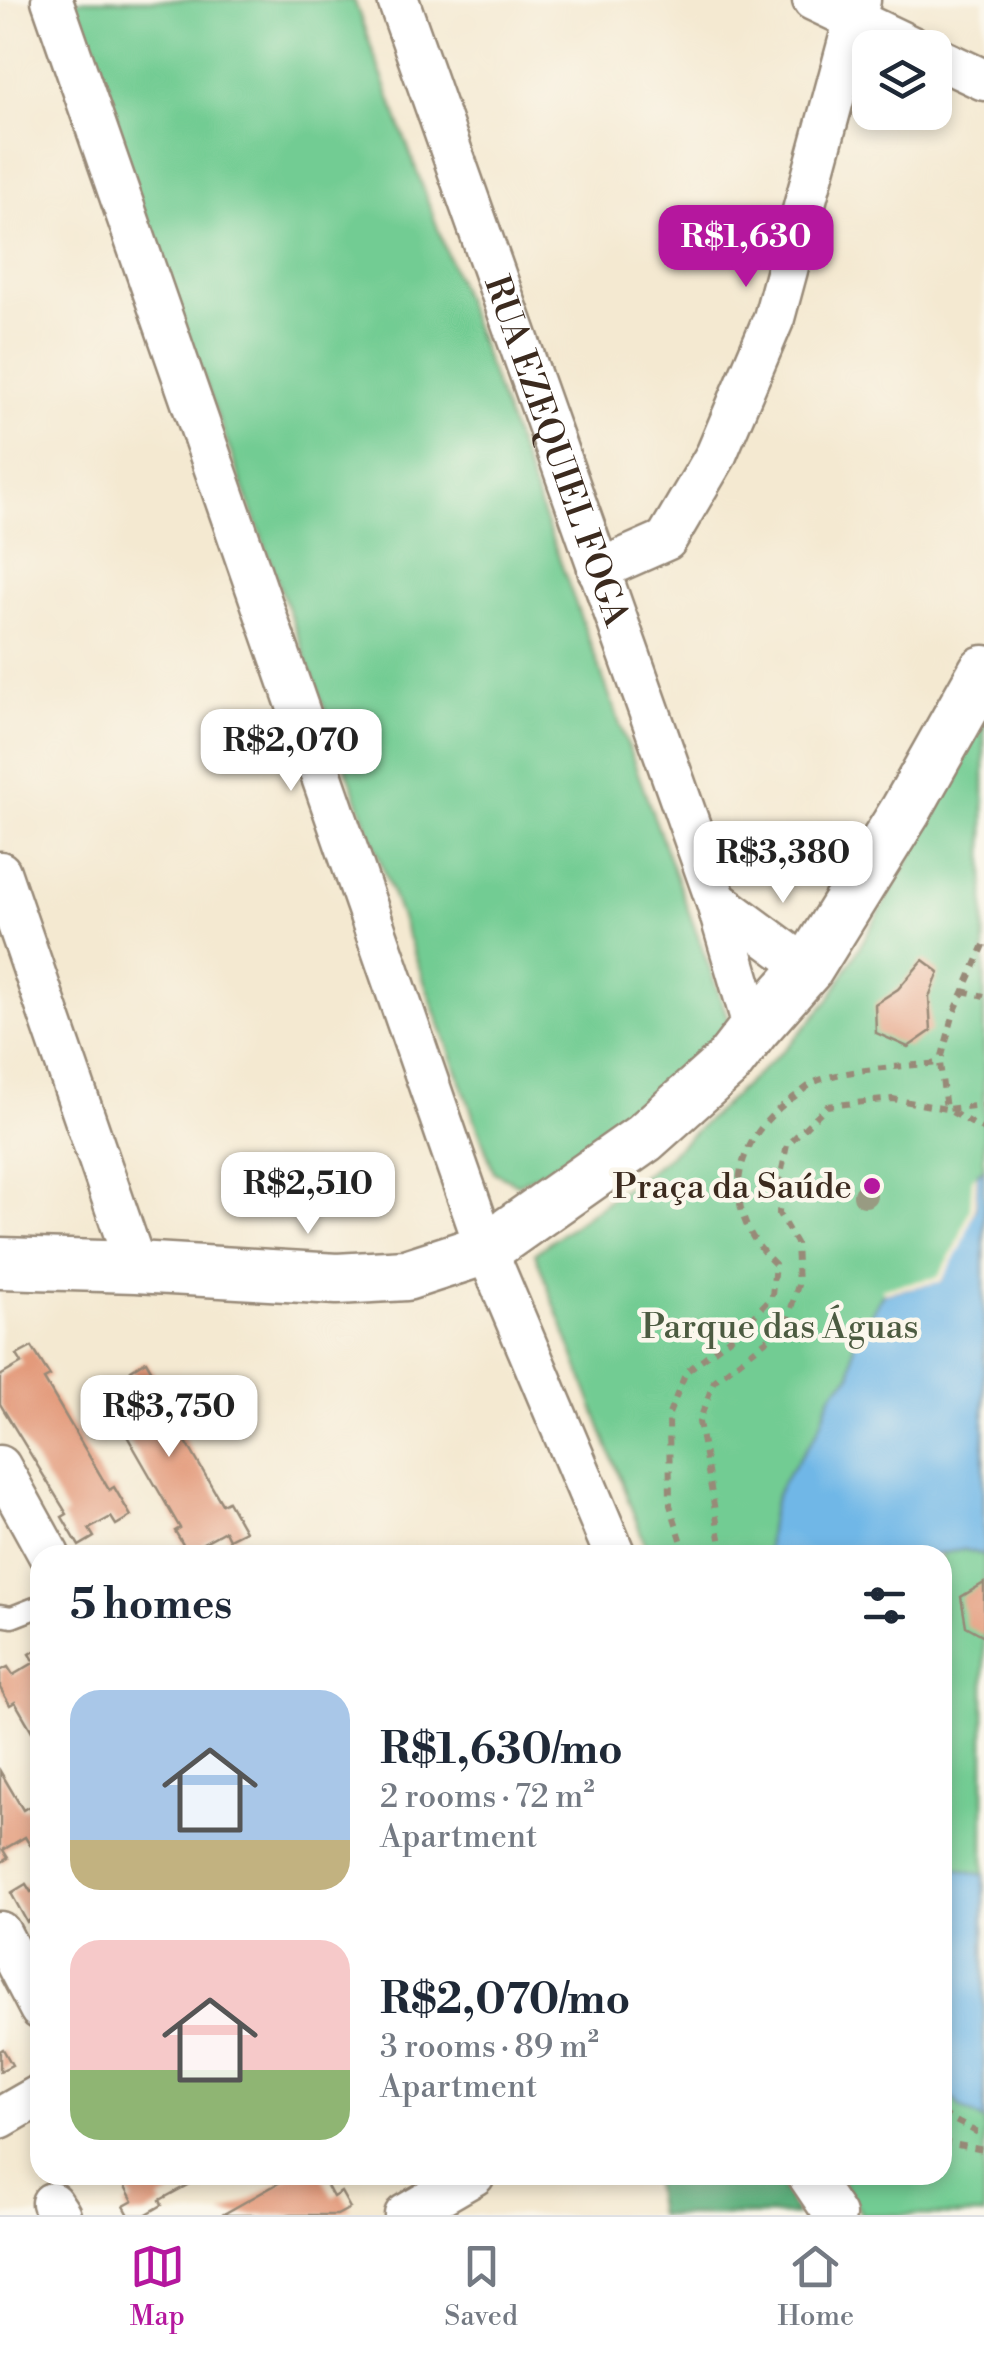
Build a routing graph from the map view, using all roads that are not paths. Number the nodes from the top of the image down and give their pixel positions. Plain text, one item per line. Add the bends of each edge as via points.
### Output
1 (52, 0) edge
2 (398, 0) edge
3 (813, 0) edge
4 (857, 10) edge
5 (887, 30) edge
6 (952, 65) edge
7 (984, 80) edge
8 (598, 570) junction
9 (984, 671) edge
10 (0, 872) edge
11 (716, 900) junction
12 (808, 968) junction
13 (754, 1029) junction
14 (486, 1249) junction
15 (0, 1263) edge
16 (136, 1267) junction
17 (0, 1466) edge
18 (43, 1545) edge
19 (610, 1545) edge
20 (30, 1610) edge
21 (0, 1615) edge
22 (0, 1932) edge
23 (30, 1989) edge
24 (30, 2101) edge
25 (0, 2118) edge
26 (455, 2185) edge
27 (815, 2185) edge
28 (405, 2215) edge
29 (835, 2215) edge

1 - 14 street
2 - 8 street, RUA EZEQUIEL FOGA
3 - 4 street
4 - 5 street
4 - 8 street via 774,318 716,455 666,540
6 - 7 street
8 - 11 street, RUA EZEQUIEL FOGA
9 - 12 street
10 - 16 street
11 - 12 street
11 - 13 street, RUA EZEQUIEL FOGA
12 - 13 street
13 - 14 street via 727,1064 644,1138
14 - 16 street via 406,1275 337,1279
14 - 19 street
15 - 16 street
17 - 18 street
20 - 21 lane
22 - 23 street
24 - 25 street
26 - 28 street
27 - 29 street

